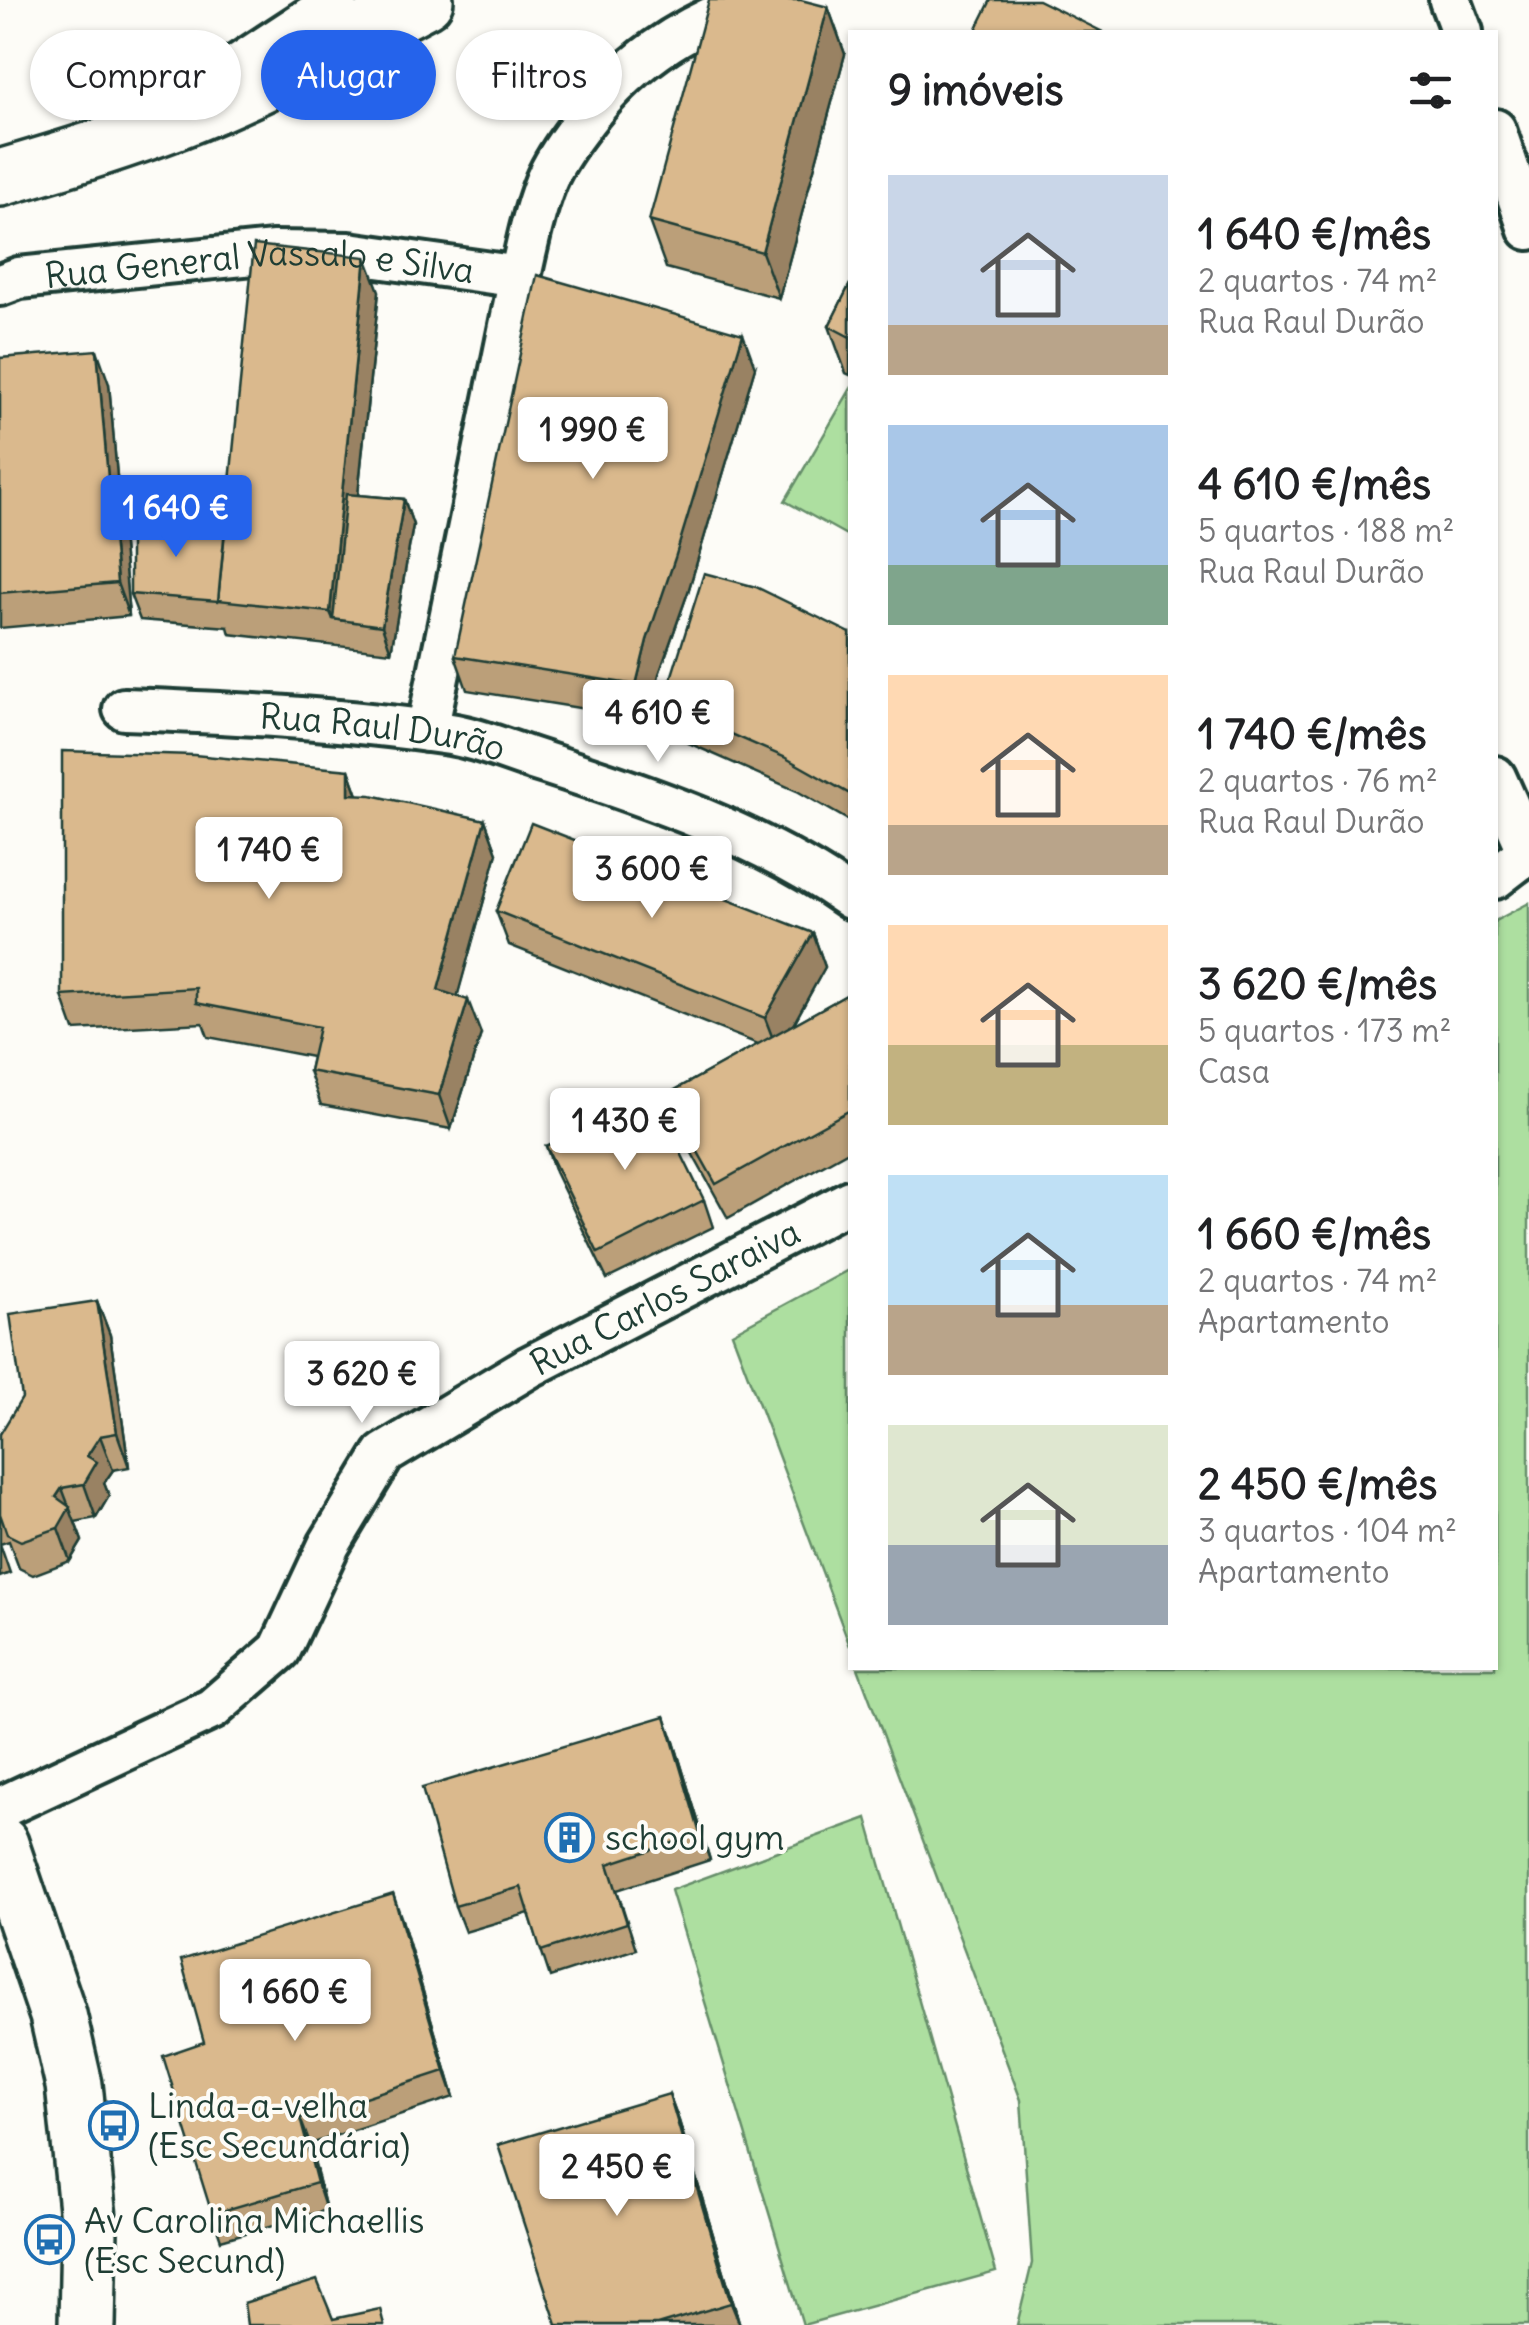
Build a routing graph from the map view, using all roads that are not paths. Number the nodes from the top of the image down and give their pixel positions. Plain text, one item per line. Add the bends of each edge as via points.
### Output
1 (337, 0) edge
2 (425, 0) edge
3 (755, 0) edge
4 (1450, 0) edge
5 (1461, 30) edge
6 (1498, 135) edge
7 (118, 141) junction
8 (1520, 175) edge
9 (0, 178) edge
10 (1529, 229) edge
11 (520, 277) junction
12 (0, 285) edge
13 (124, 709) dead end
14 (427, 732) junction
15 (1498, 784) edge
16 (1529, 852) edge
17 (1498, 876) edge
18 (848, 897) edge
19 (848, 1202) edge
20 (0, 1808) edge
21 (0, 1844) edge
22 (87, 2325) edge

1 - 7 street
2 - 7 street via 250,90
3 - 11 street via 670,39 590,113 547,179
4 - 5 street
6 - 8 street
7 - 9 street
8 - 10 street
11 - 12 street, Rua General Vassalo e Silva via 350,253 274,252
11 - 14 street
13 - 14 street, Rua Raul Durão
14 - 18 street, Rua Raul Durão via 454,734 709,820
15 - 16 street
16 - 17 street
19 - 20 street, Rua Carlos Saraiva via 529,1367 384,1454 329,1545 280,1650 212,1709
21 - 22 street via 58,2015 74,2086 88,2228

